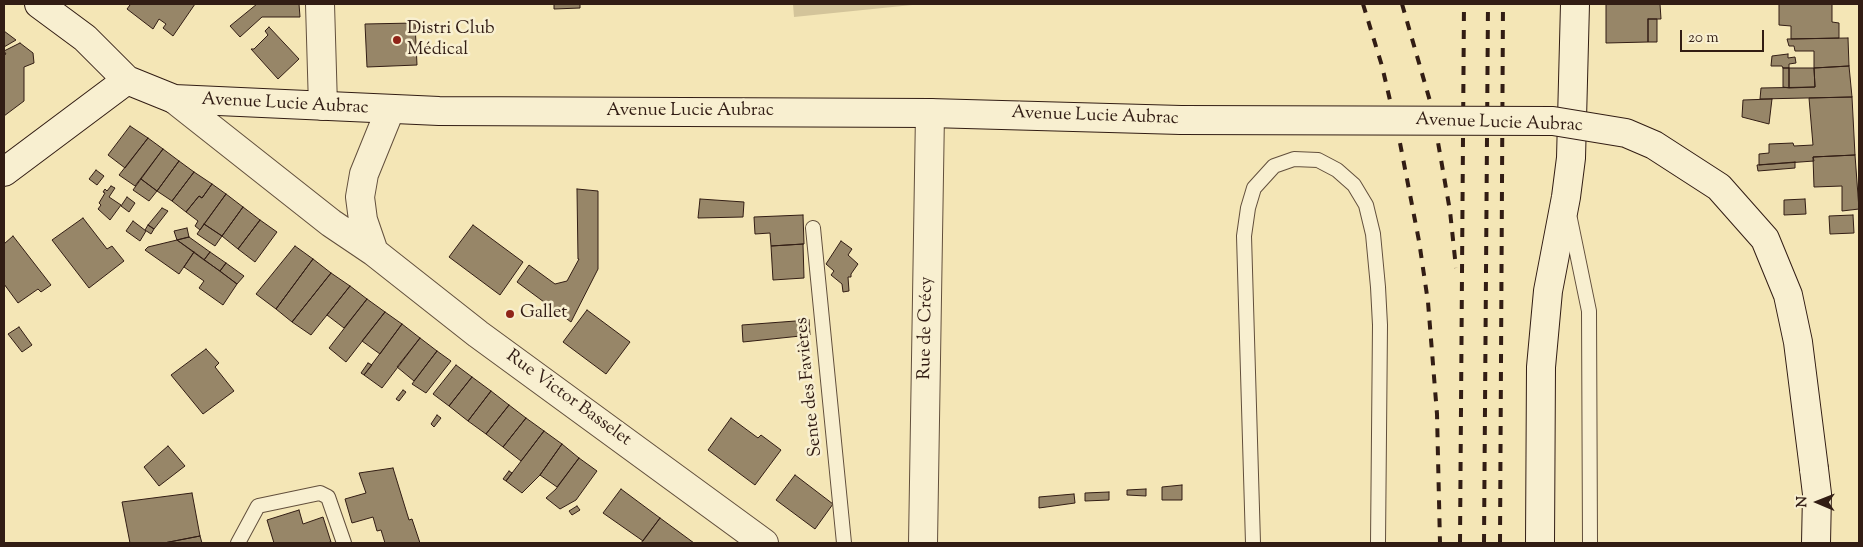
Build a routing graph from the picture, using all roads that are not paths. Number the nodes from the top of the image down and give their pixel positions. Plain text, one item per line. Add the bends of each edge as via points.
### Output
1 (40, 4) edge
2 (320, 4) edge
3 (1575, 4) edge
4 (127, 80) junction
5 (174, 99) junction
6 (323, 106) junction
7 (390, 110) junction
8 (930, 113) junction
9 (4, 172) edge
10 (1566, 197) junction
11 (813, 228) dead end
12 (374, 252) junction
13 (1816, 482) junction
14 (241, 542) edge
15 (344, 543) edge
16 (764, 543) edge
17 (844, 543) edge
18 (923, 543) edge
19 (1253, 543) edge
20 (1378, 543) edge
21 (1540, 543) edge
22 (1590, 543) edge
23 (1816, 543) edge
24 (1832, 543) edge

1 - 4 main road via 85,38
2 - 6 main road
3 - 10 main road via 1571,158
4 - 5 main road, Avenue Lucie Aubrac
4 - 9 main road
5 - 6 main road, Avenue Lucie Aubrac
5 - 12 main road, Rue Victor Basselet via 323,217
6 - 7 main road, Avenue Lucie Aubrac
7 - 8 main road, Avenue Lucie Aubrac
7 - 12 main road via 364,174 360,197 363,220
8 - 13 main road, Avenue Lucie Aubrac, bridge via 1181,120 1553,122 1626,133 1654,145 1719,187 1765,239 1788,295 1798,342
8 - 18 main road, Rue de Crécy
10 - 21 main road via 1548,291 1540,367
10 - 22 lane via 1589,311
11 - 17 lane, Sente des Favières
12 - 16 main road, Rue Victor Basselet via 478,334
13 - 23 main road, Avenue Lucie Aubrac
13 - 24 main road, Avenue Lucie Aubrac
14 - 15 lane via 258,506 320,493 328,497
19 - 20 lane via 1244,236 1248,208 1254,188 1274,166 1294,160 1318,160 1337,170 1354,185 1366,205 1373,234 1380,325

